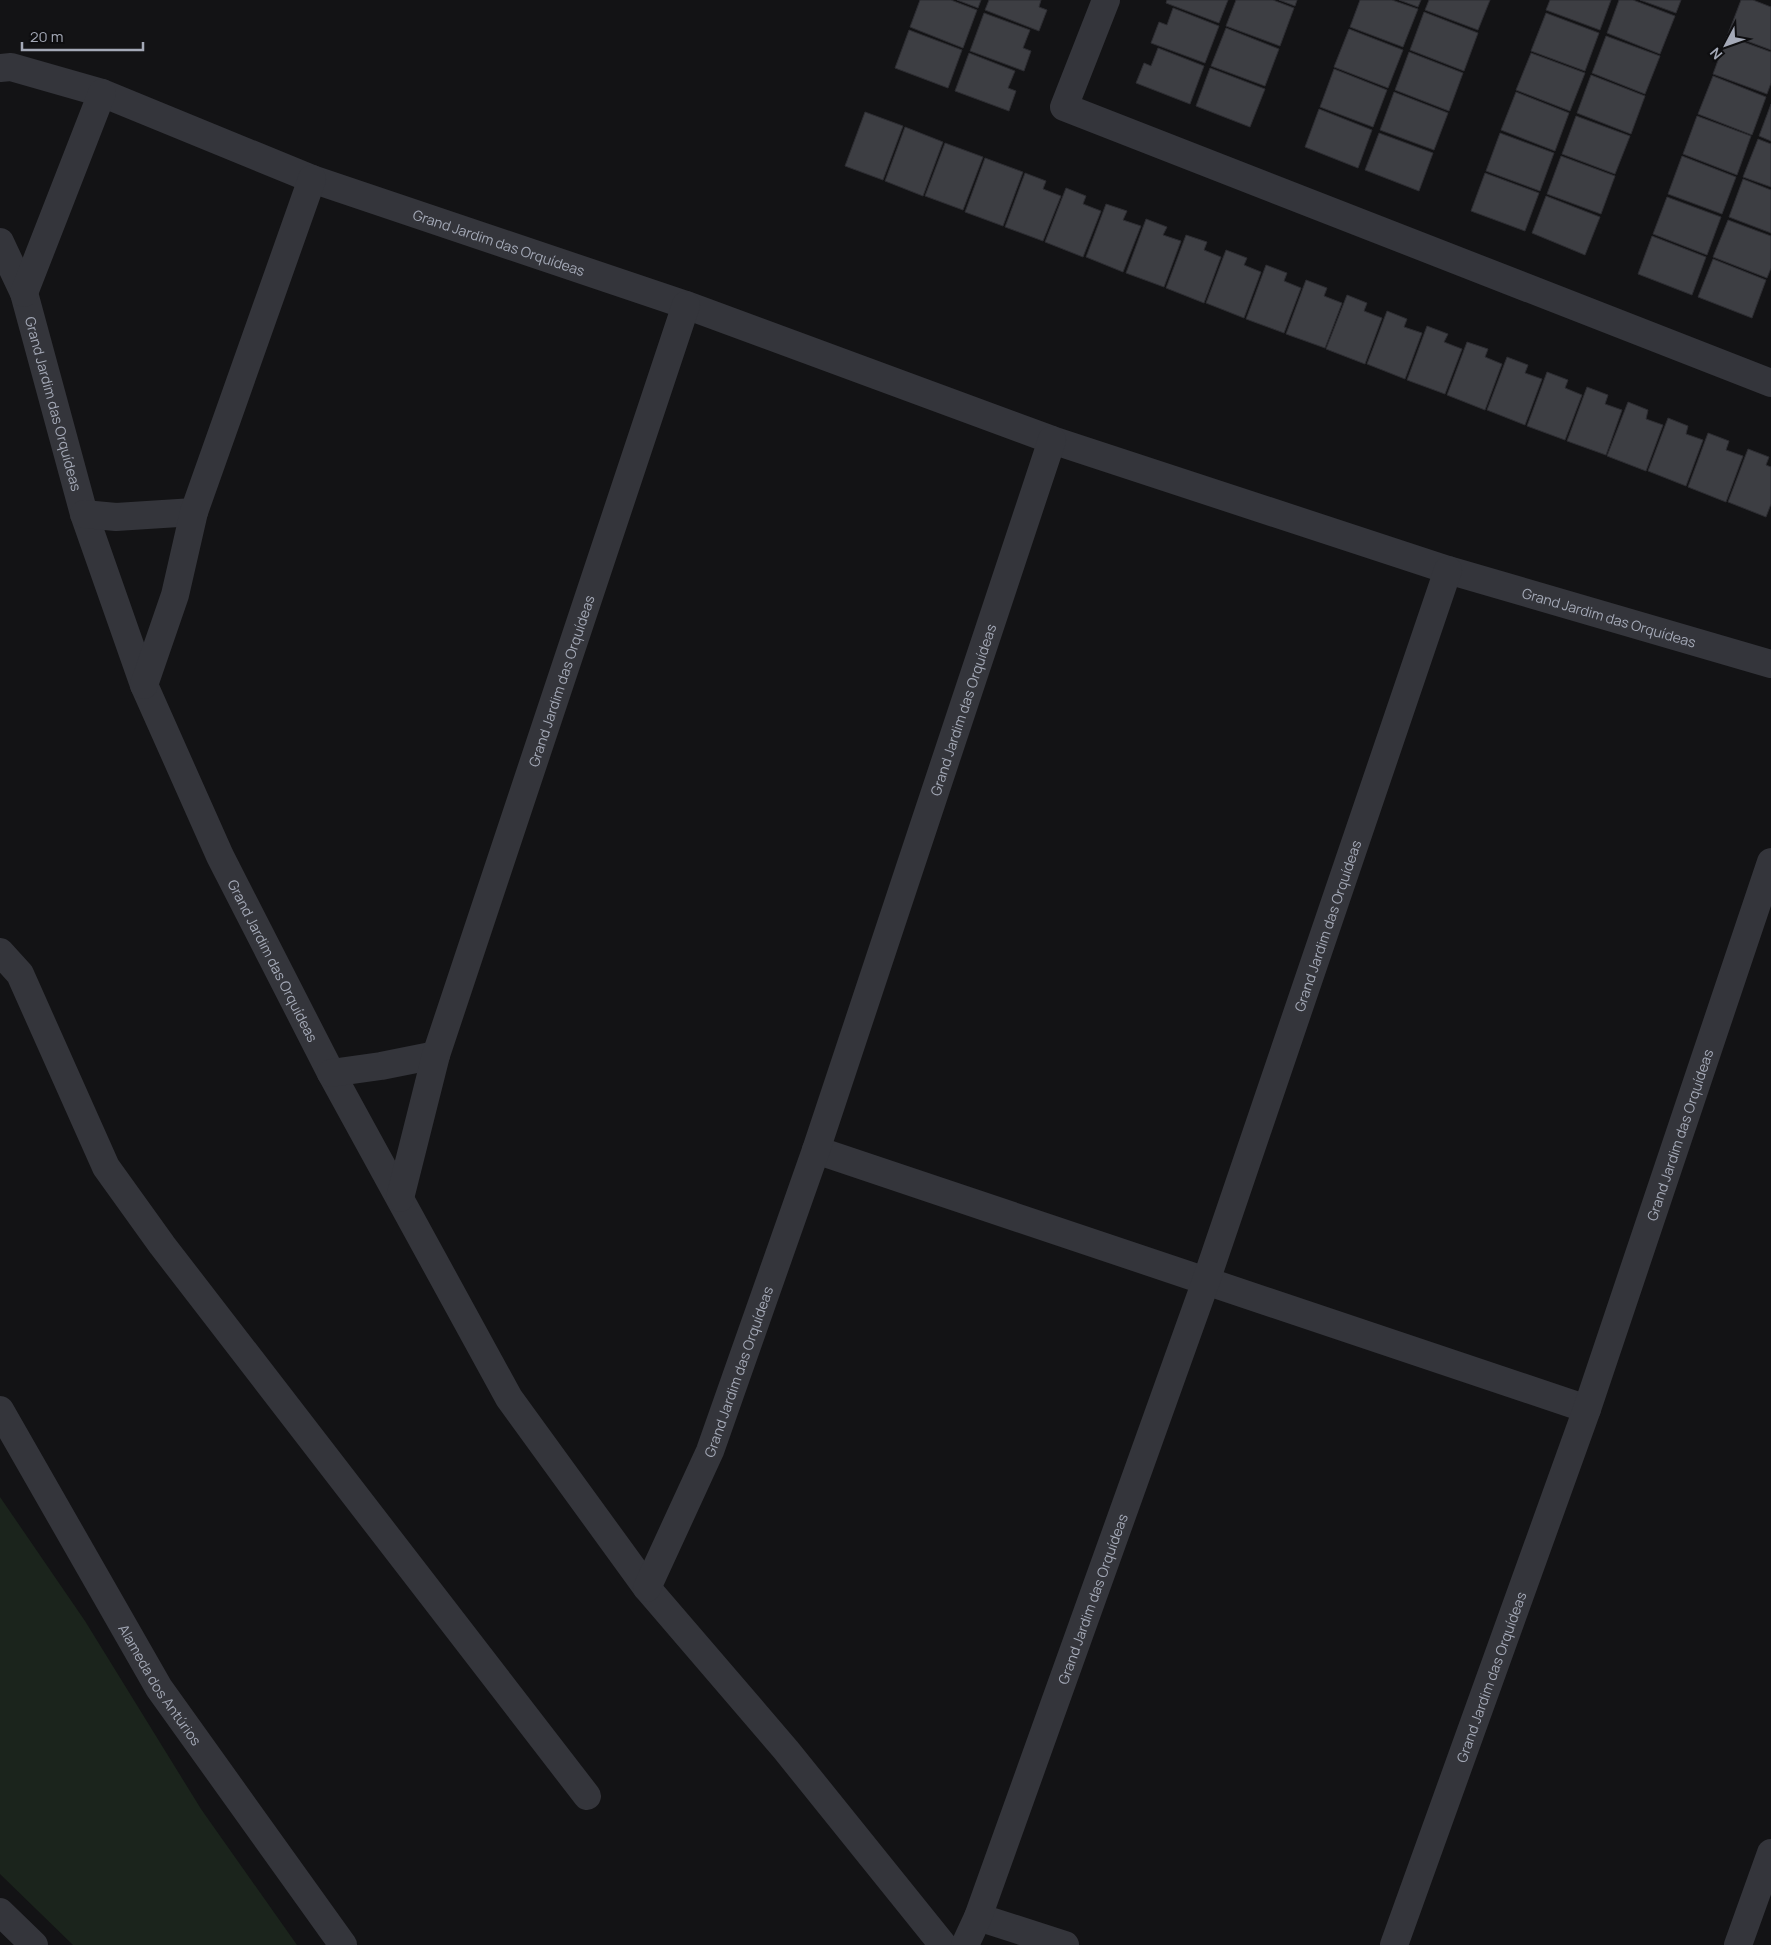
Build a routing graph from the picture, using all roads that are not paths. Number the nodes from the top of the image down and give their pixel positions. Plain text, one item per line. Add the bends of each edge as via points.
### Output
1 (1106, 0) edge
2 (0, 68) edge
3 (102, 94) junction
4 (312, 179) junction
5 (0, 242) edge
6 (24, 293) junction
7 (686, 305) junction
8 (1771, 383) edge
9 (1052, 440) junction
10 (194, 512) junction
11 (84, 514) junction
12 (1448, 570) junction
13 (1771, 664) edge
14 (144, 685) junction
15 (1771, 862) edge
16 (0, 952) edge
17 (436, 1055) junction
18 (331, 1073) junction
19 (816, 1150) junction
20 (400, 1198) junction
21 (1206, 1281) junction
22 (1587, 1409) junction
23 (0, 1410) edge
24 (647, 1588) junction
25 (587, 1796) dead end
26 (1771, 1852) edge
27 (0, 1912) edge
28 (978, 1917) junction
29 (34, 1945) edge
30 (343, 1945) edge
31 (943, 1945) edge
32 (965, 1945) edge
33 (1065, 1945) edge
34 (1394, 1945) edge
35 (1738, 1945) edge

1 - 8 street via 1064,107
2 - 3 street, Grand Jardim das Orquídeas via 11,67
3 - 4 street, Grand Jardim das Orquídeas
3 - 6 street
4 - 7 street, Grand Jardim das Orquídeas
4 - 10 street
5 - 6 street, Grand Jardim das Orquídeas
6 - 11 street, Grand Jardim das Orquídeas
7 - 9 street, Grand Jardim das Orquídeas
7 - 17 street, Grand Jardim das Orquídeas
9 - 12 street, Grand Jardim das Orquídeas
9 - 19 street, Grand Jardim das Orquídeas
10 - 11 street via 116,517
10 - 14 street via 175,595
11 - 14 street, Grand Jardim das Orquídeas
12 - 13 street, Grand Jardim das Orquídeas
12 - 21 street, Grand Jardim das Orquídeas
14 - 18 street, Grand Jardim das Orquídeas via 220,856
15 - 22 street, Grand Jardim das Orquídeas
16 - 25 street via 20,974 106,1167 174,1261
17 - 18 street
17 - 20 street, Grand Jardim das Orquídeas
18 - 20 street, Grand Jardim das Orquídeas
19 - 21 street
19 - 24 street, Grand Jardim das Orquídeas via 710,1450
20 - 24 street, Grand Jardim das Orquídeas via 508,1398
21 - 22 street
21 - 28 street, Grand Jardim das Orquídeas
22 - 34 street, Grand Jardim das Orquídeas
23 - 30 street, Alameda dos Antúrios via 159,1688
24 - 31 street, Grand Jardim das Orquídeas via 786,1750
26 - 35 street
27 - 29 street
28 - 32 street, Grand Jardim das Orquídeas
28 - 33 street

